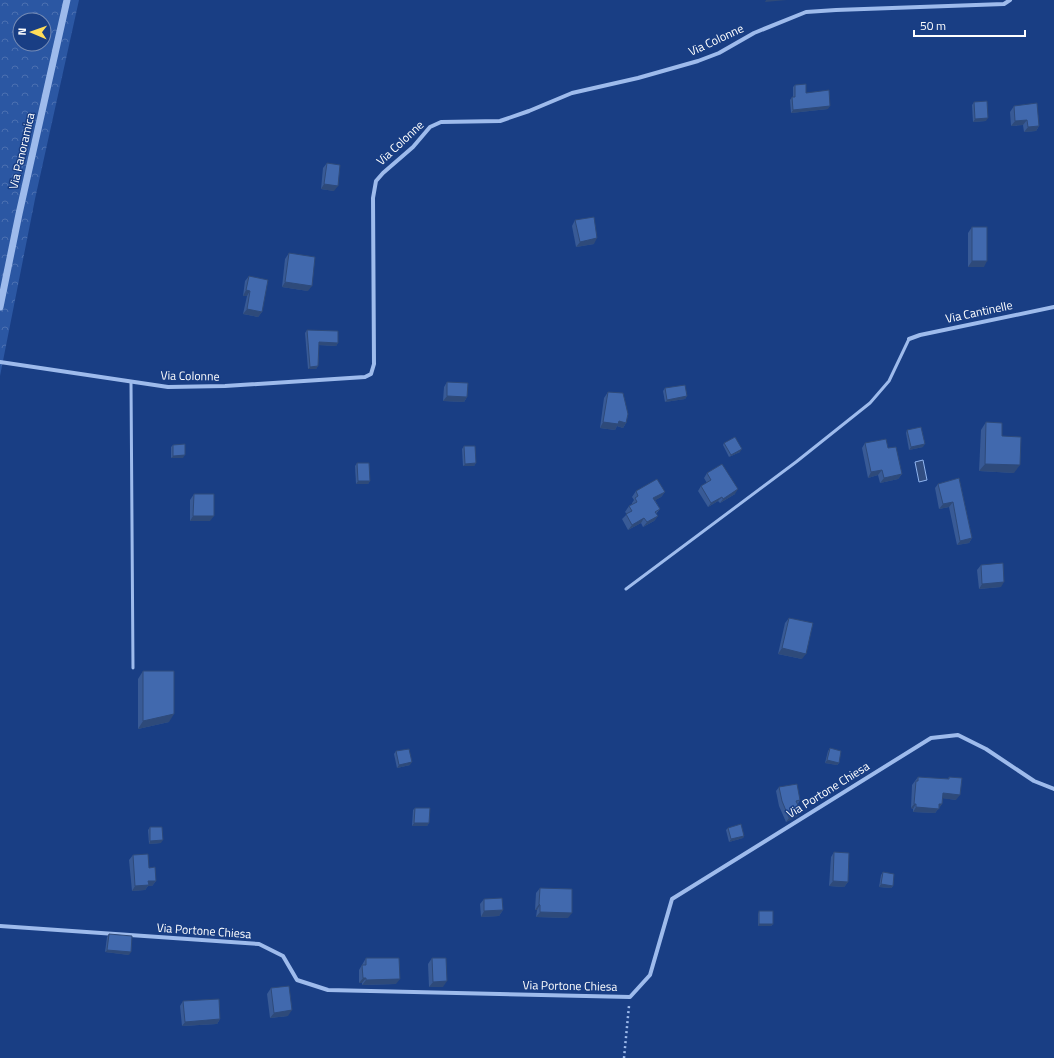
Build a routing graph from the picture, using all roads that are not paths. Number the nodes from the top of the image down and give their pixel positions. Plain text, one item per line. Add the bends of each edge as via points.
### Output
1 (67, 0) edge
2 (1010, 0) edge
3 (0, 307) edge
4 (1054, 307) edge
5 (909, 339) joint
6 (0, 362) edge
7 (131, 382) junction
8 (626, 589) dead end
9 (133, 668) dead end
10 (1054, 789) edge
11 (0, 926) edge

1 - 3 street, Via Panoramica
2 - 7 street, Via Colonne via 1004,4 806,12 754,33 698,62 572,93 500,121 441,122 430,127 414,147 376,181 374,364 371,374 365,377 225,386 168,387
4 - 5 street, Via Cantinelle
5 - 8 lane via 889,381 870,403 796,462
6 - 7 street, Via Colonne
7 - 9 lane
10 - 11 street, Via Portone Chiesa via 1034,780 986,748 958,735 931,738 672,899 650,975 630,997 328,990 297,980 283,956 259,944

